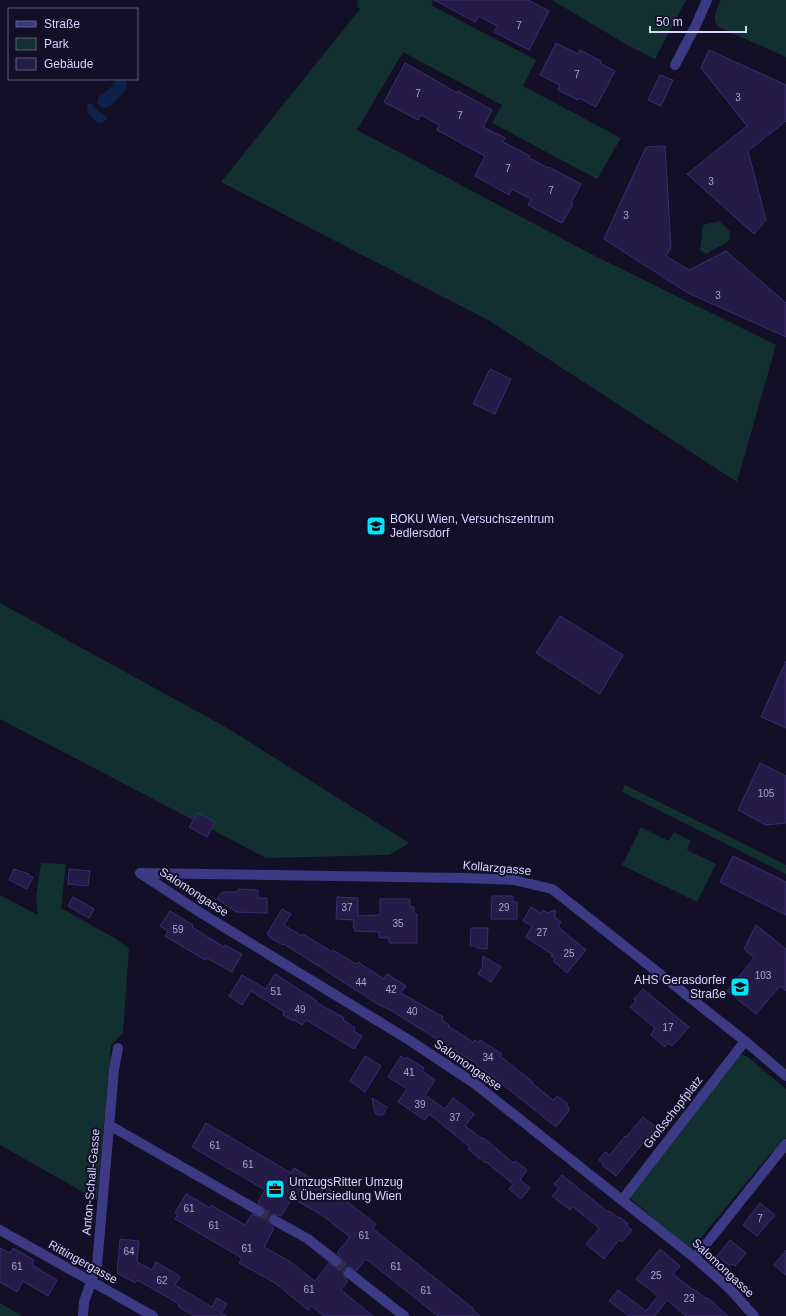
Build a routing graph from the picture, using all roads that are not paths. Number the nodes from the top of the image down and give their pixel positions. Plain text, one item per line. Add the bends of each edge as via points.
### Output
1 (707, 0) edge
2 (674, 65) dead end
3 (140, 873) joint
4 (745, 1041) junction
5 (118, 1048) dead end
6 (786, 1076) edge
7 (109, 1125) junction
8 (786, 1144) edge
9 (622, 1200) junction
10 (259, 1211) tunnel mouth
11 (274, 1220) tunnel mouth
12 (0, 1230) edge
13 (695, 1258) junction
14 (336, 1261) tunnel mouth
15 (349, 1273) tunnel mouth
16 (92, 1281) junction
17 (83, 1316) edge
18 (153, 1316) edge
19 (404, 1316) edge
20 (754, 1316) edge

1 - 2 street
3 - 4 street, Kollarzgasse via 464,878 514,880 552,889
3 - 9 street, Salomongasse via 474,1083
4 - 6 street, Kollarzgasse
4 - 9 street, Großschopfplatz
5 - 7 street, Anton-Schall-Gasse
7 - 10 street
7 - 16 street, Anton-Schall-Gasse via 97,1265
8 - 13 street
9 - 13 street, Salomongasse
11 - 14 street via 308,1239
12 - 16 street, Rittingergasse
13 - 20 street, Salomongasse via 729,1288
15 - 19 street
16 - 17 street, Anton-Schall-Gasse via 84,1302
16 - 18 street, Rittingergasse

